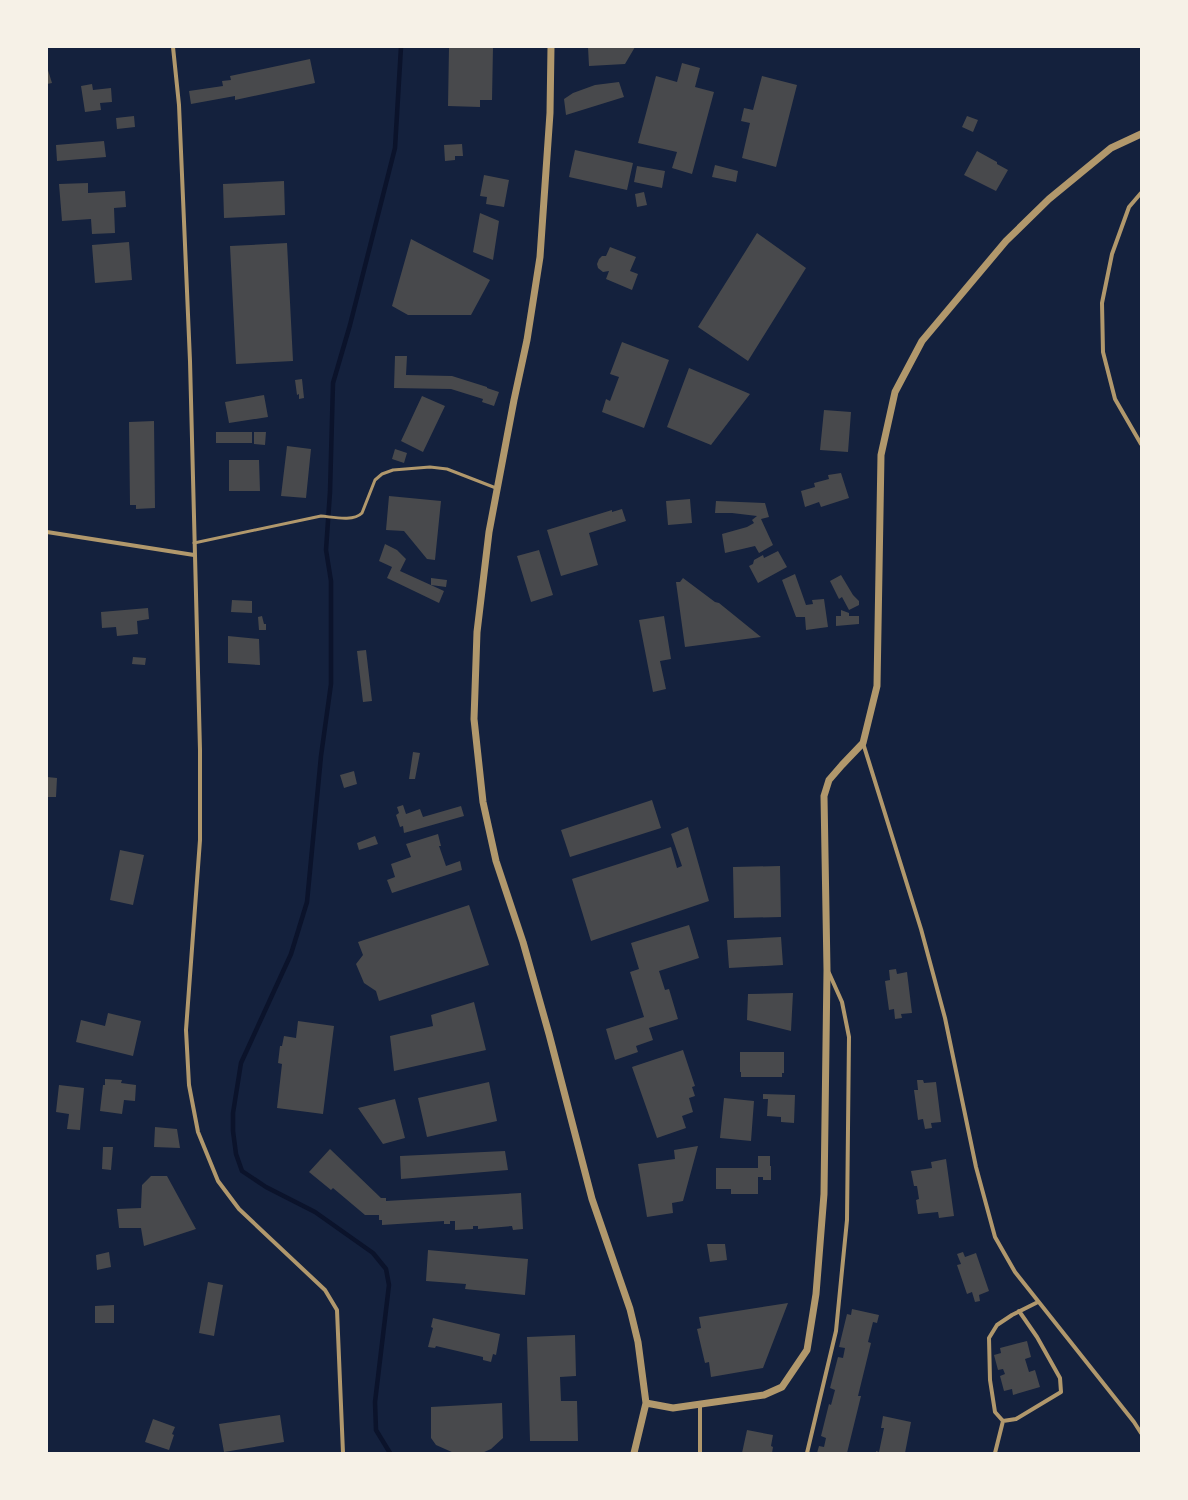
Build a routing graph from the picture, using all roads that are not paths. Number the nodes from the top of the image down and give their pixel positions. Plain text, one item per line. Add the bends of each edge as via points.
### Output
1 (173, 47) edge
2 (551, 47) edge
3 (1141, 134) edge
4 (1141, 193) edge
5 (1141, 444) edge
6 (497, 489) junction
7 (47, 532) edge
8 (194, 544) junction
9 (194, 555) junction
10 (863, 744) junction
11 (827, 970) junction
12 (1038, 1302) junction
13 (1019, 1311) junction
14 (646, 1403) junction
15 (700, 1404) junction
16 (1003, 1421) junction
17 (1141, 1433) edge
18 (343, 1453) edge
19 (634, 1453) edge
20 (700, 1453) edge
21 (807, 1453) edge
22 (995, 1453) edge

1 - 8 street via 183,192
2 - 6 street via 550,113 540,257 527,340
3 - 10 street via 1111,148 1049,199 1006,241 922,342 895,392 881,455 877,686
4 - 5 street via 1128,207 1112,254 1102,303 1102,352 1115,399
6 - 8 lane via 447,469 430,467 393,470 382,474 376,480 359,517 321,516
6 - 14 street via 477,632 474,719 483,802 496,861 523,942 592,1199 630,1309 638,1342
7 - 9 street
8 - 9 street
9 - 18 street via 200,840 186,1030 189,1085 198,1132 218,1181 239,1209 325,1290 337,1310
10 - 11 street via 829,780 824,796
10 - 12 street via 921,929 945,1018 976,1167 995,1237 1015,1272
11 - 15 street via 824,1194 816,1294 807,1350 782,1387 764,1395
11 - 21 street via 842,1002 849,1037 847,1220 836,1331
12 - 13 street
12 - 17 street
13 - 16 street via 997,1325 989,1338 990,1380 995,1412
13 - 16 street via 1060,1378 1061,1392 1016,1419
14 - 15 street via 673,1408
14 - 19 street
15 - 20 street
16 - 22 street

